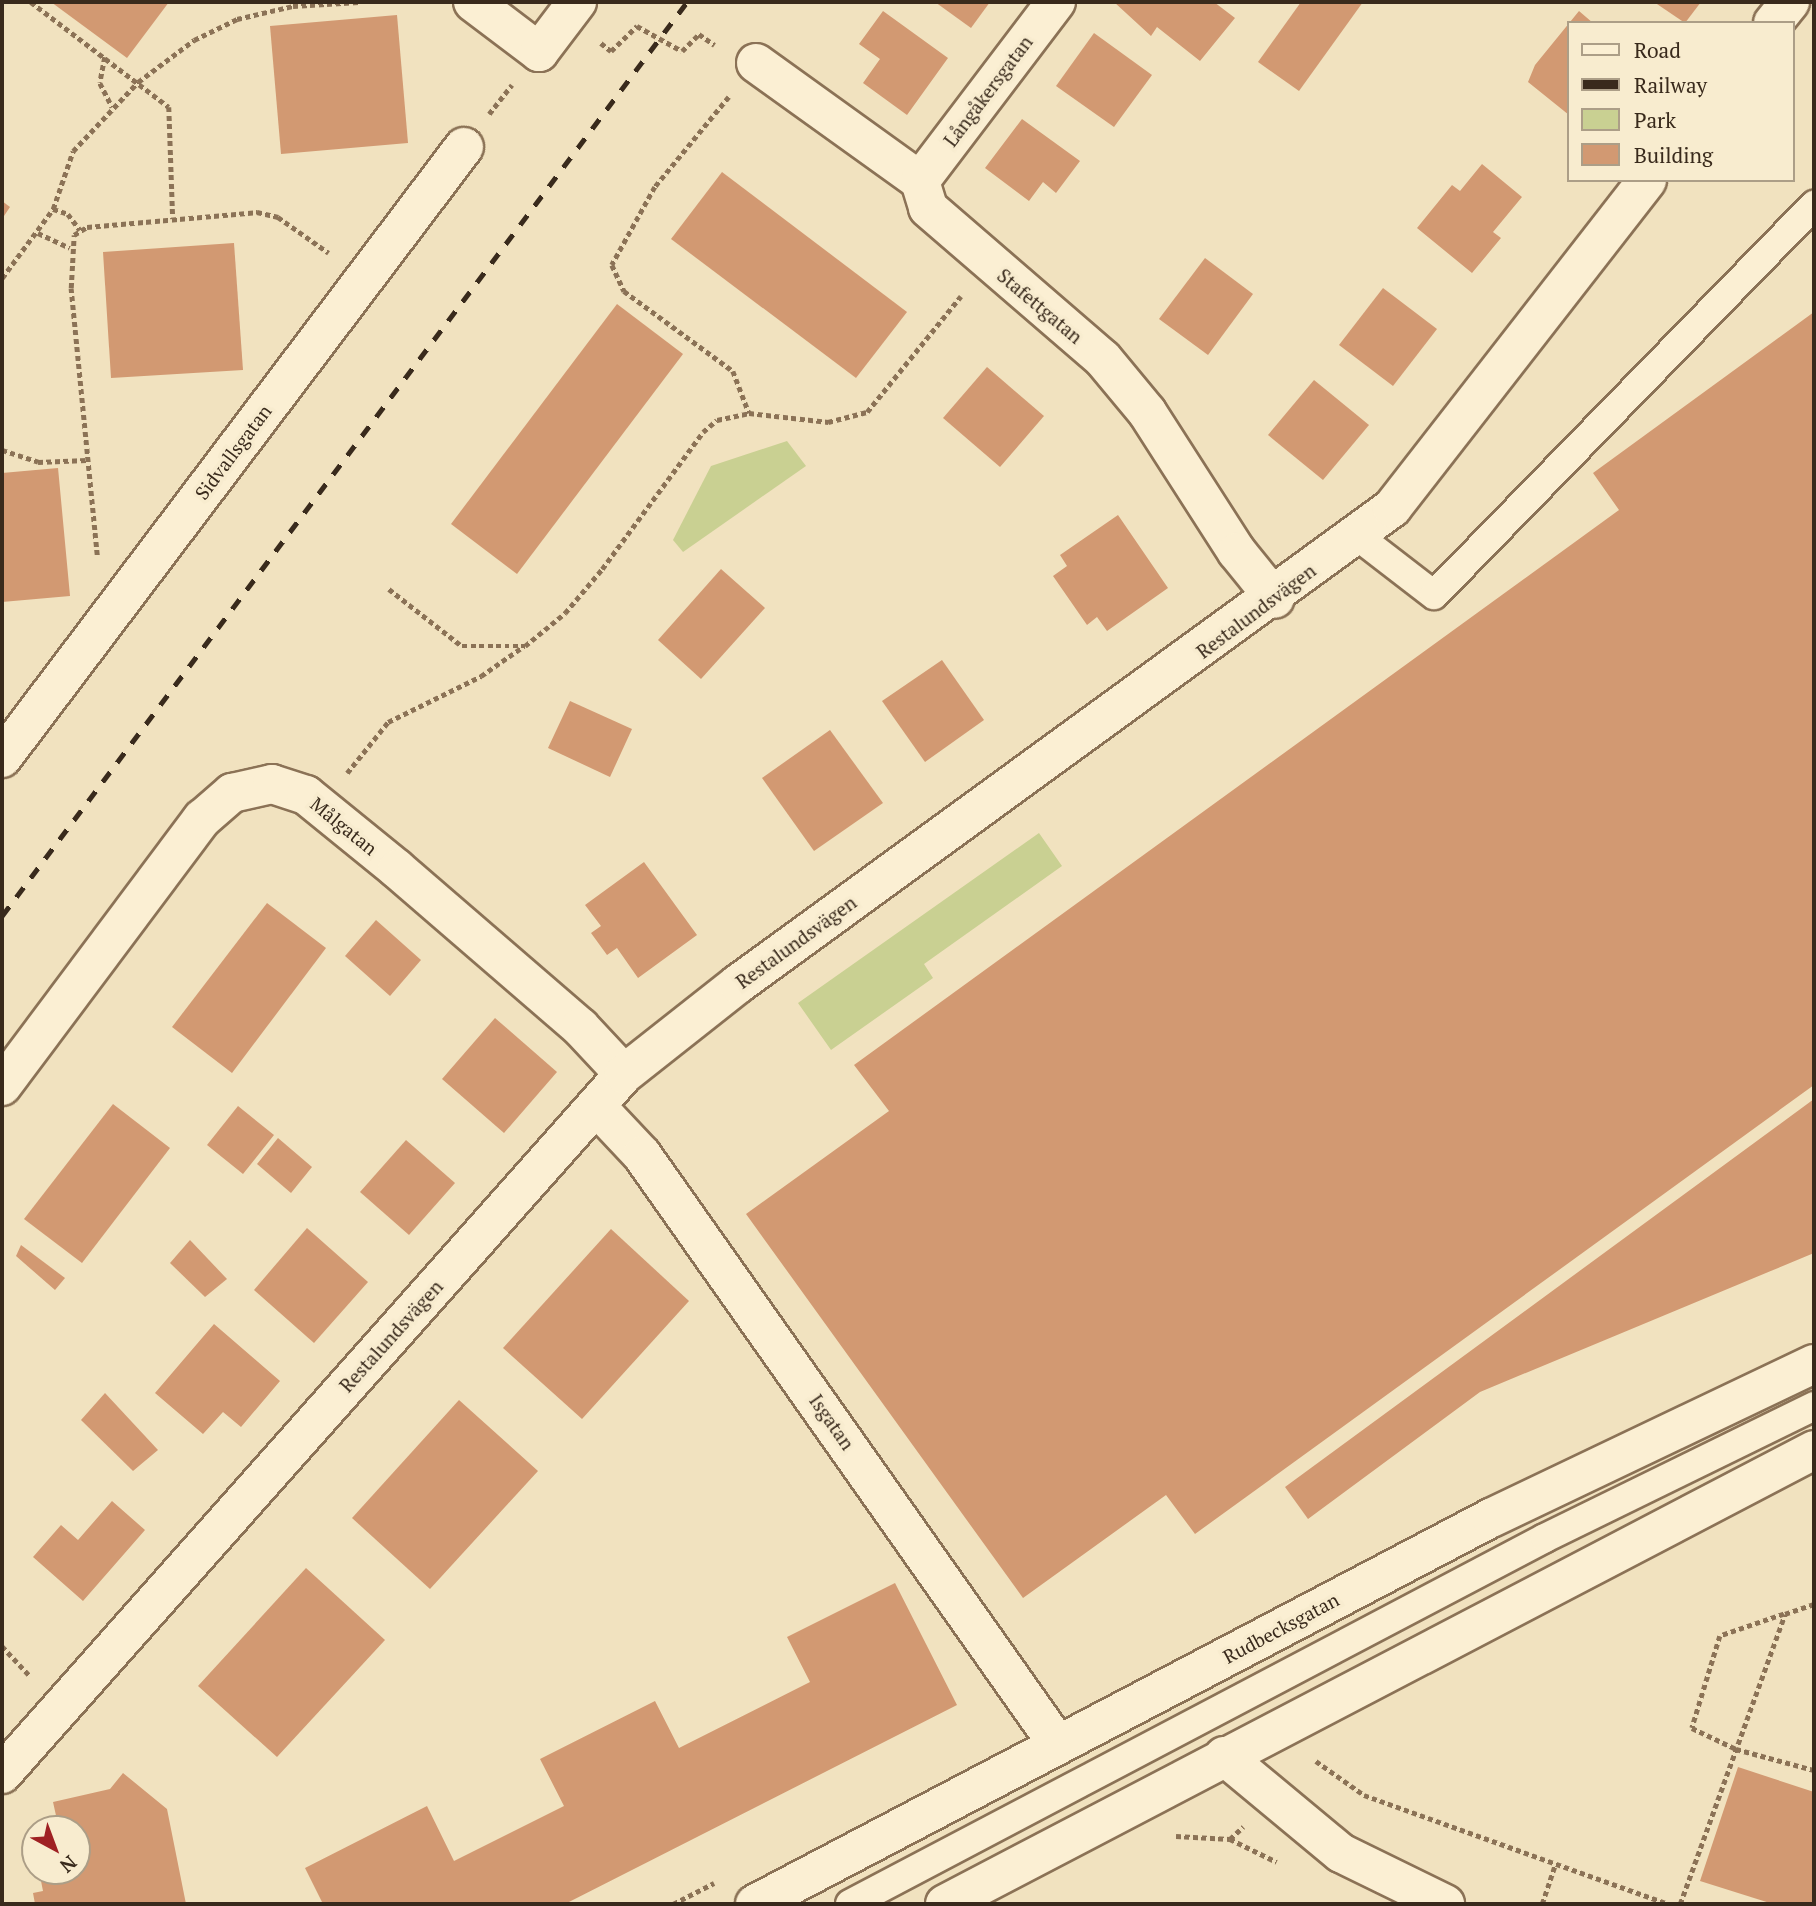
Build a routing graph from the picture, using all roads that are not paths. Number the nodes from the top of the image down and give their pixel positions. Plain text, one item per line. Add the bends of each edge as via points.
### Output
1 (473, 2) edge
2 (577, 2) edge
3 (1056, 2) edge
4 (1790, 2) edge
5 (1775, 21) edge
6 (756, 63) road end
7 (464, 147) road end
8 (920, 181) junction
9 (1645, 182) edge
10 (1814, 205) edge
11 (1356, 535) junction
12 (1275, 599) junction
13 (2, 758) edge
14 (624, 1074) junction
15 (2, 1086) edge
16 (596, 1106) junction
17 (1814, 1364) edge
18 (1814, 1406) edge
19 (1814, 1450) edge
20 (1058, 1745) junction
21 (1224, 1756) junction
22 (2, 1774) edge
23 (755, 1904) edge
24 (850, 1904) edge
25 (945, 1904) edge
26 (1445, 1904) edge

1 - 2 street via 539,52
3 - 8 street, Långåkersgatan
4 - 5 street
6 - 8 street
7 - 13 street, Sidvallsgatan
8 - 12 street, Stafettgatan via 928,208 1103,359 1147,412 1237,552
9 - 11 street, Restalundsvägen via 1392,508
10 - 11 lane via 1434,595
11 - 12 street, Restalundsvägen
12 - 14 street, Restalundsvägen via 738,984
14 - 15 street, Målgatan via 580,1027 320,806 272,783 232,793 202,819
14 - 16 street, Restalundsvägen
16 - 20 street, Isgatan via 642,1155
16 - 22 street, Restalundsvägen
17 - 20 street, Rudbecksgatan via 1491,1518
18 - 24 lane via 1545,1538
19 - 21 street
20 - 23 street, Rudbecksgatan
21 - 25 street
21 - 26 street via 1341,1853

